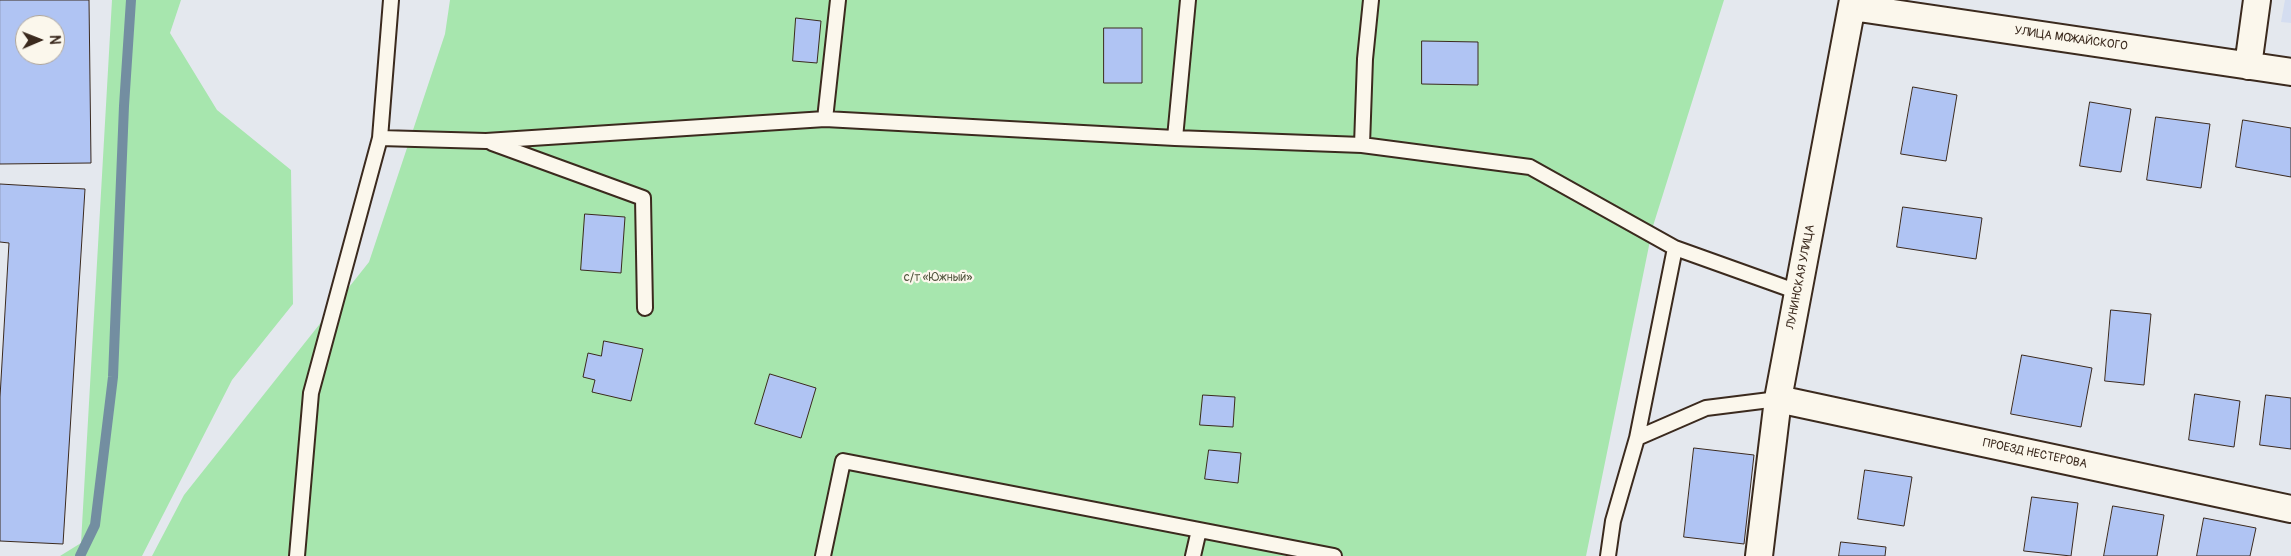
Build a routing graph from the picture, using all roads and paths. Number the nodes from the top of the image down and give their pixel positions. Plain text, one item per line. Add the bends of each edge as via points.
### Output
1 (391, 0) edge
2 (838, 0) edge
3 (1188, 0) edge
4 (1372, 0) edge
5 (2257, 0) edge
6 (1852, 3) edge
7 (2248, 66) junction
8 (2291, 72) edge
9 (825, 119) junction
10 (380, 138) junction
11 (1175, 138) junction
12 (486, 141) junction
13 (1362, 145) junction
14 (1675, 248) junction
15 (1798, 292) junction
16 (645, 308) dead end
17 (1778, 399) junction
18 (1638, 438) junction
19 (2291, 509) edge
20 (1200, 530) junction
21 (297, 556) edge
22 (823, 556) edge
23 (1193, 556) edge
24 (1334, 556) edge
25 (1608, 556) edge
26 (1759, 556) edge

1 - 10 lane
2 - 9 lane
3 - 11 lane
4 - 13 lane via 1365,59
5 - 7 street
6 - 7 street, УЛИЦА МОЖАЙСКОГО
6 - 15 street, ЛУНИНСКАЯ УЛИЦА
7 - 8 street, УЛИЦА МОЖАЙСКОГО
9 - 11 lane
9 - 12 lane
10 - 12 lane
10 - 21 lane via 311,393
11 - 13 lane
12 - 16 lane via 644,198
13 - 14 lane via 1530,166
14 - 15 lane
14 - 18 lane
15 - 17 street, ЛУНИНСКАЯ УЛИЦА
17 - 18 lane via 1706,408
17 - 19 street, ПРОЕЗД НЕСТЕРОВА
17 - 26 street, ЛУНИНСКАЯ УЛИЦА
18 - 25 lane via 1613,521
20 - 22 lane via 844,462
20 - 23 lane
20 - 24 lane

